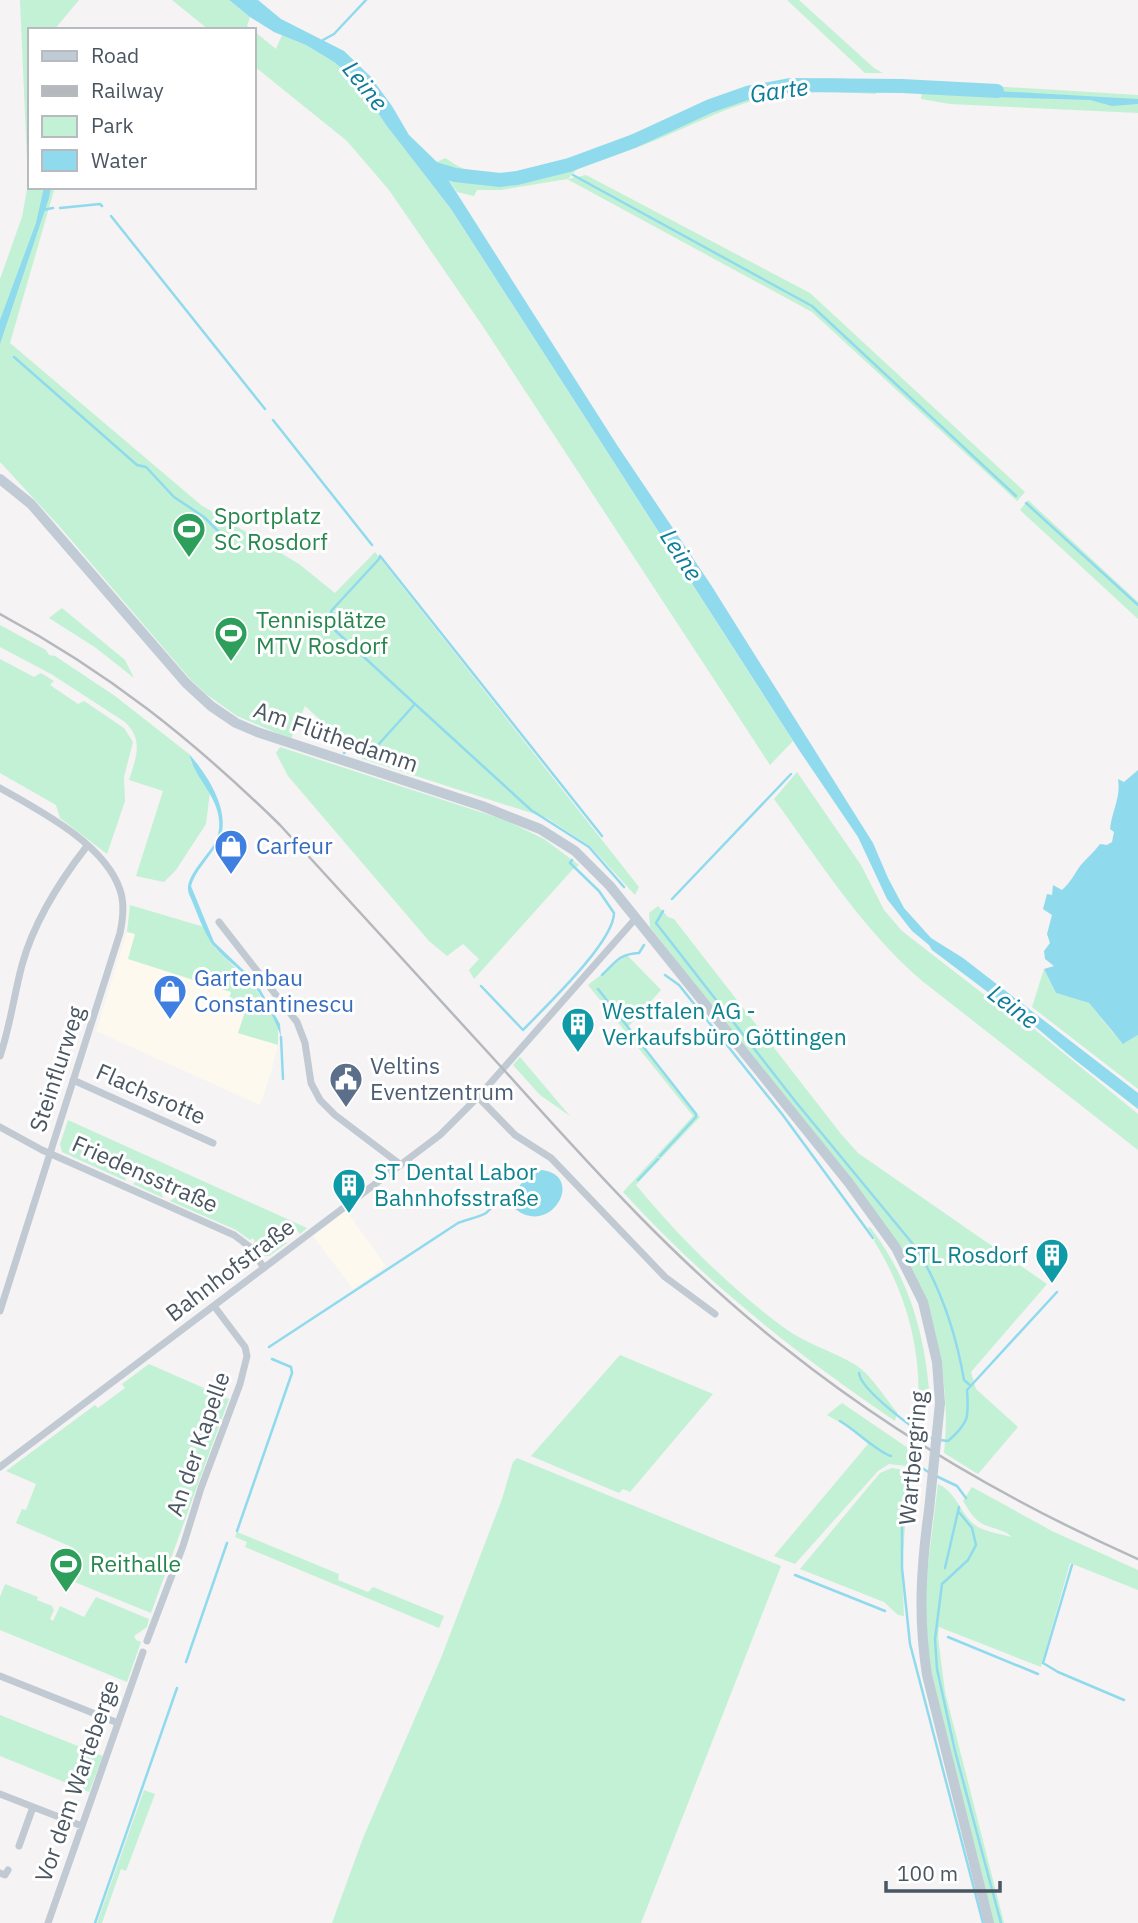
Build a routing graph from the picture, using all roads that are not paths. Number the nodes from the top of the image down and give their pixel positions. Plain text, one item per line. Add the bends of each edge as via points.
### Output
1 (0, 479) edge
2 (0, 788) edge
3 (87, 846) junction
4 (636, 918) junction
5 (219, 922) dead end
6 (0, 1056) edge
7 (73, 1080) junction
8 (478, 1097) junction
9 (0, 1127) edge
10 (213, 1143) dead end
11 (50, 1153) junction
12 (401, 1165) junction
13 (264, 1268) junction
14 (214, 1306) junction
15 (0, 1311) edge
16 (715, 1314) dead end
17 (0, 1467) edge
18 (147, 1641) dead end
19 (143, 1652) dead end
20 (0, 1676) edge
21 (118, 1723) junction
22 (0, 1794) edge
23 (33, 1807) junction
24 (82, 1826) junction
25 (19, 1846) dead end
26 (48, 1923) edge
27 (989, 1923) edge

1 - 4 main road, Am Flüthedamm via 31,505 211,706 242,726 286,743 540,829 587,863
2 - 3 street, Steinflurweg
3 - 6 street via 34,931
3 - 7 street, Steinflurweg via 116,879 124,914
4 - 8 street, Bahnhofstraße
4 - 27 main road, Wartbergring, bridge via 849,1183 896,1248 926,1311 940,1403 920,1595 924,1660
5 - 12 street via 299,1025 309,1076 320,1100
7 - 10 street, Flachsrotte
7 - 11 street, Steinflurweg
8 - 12 street, Bahnhofstraße
8 - 16 street via 515,1135 551,1158 665,1277
9 - 11 street, Friedensstraße
11 - 13 street, Friedensstraße via 234,1235
11 - 15 street, Steinflurweg
12 - 13 street, Bahnhofstraße
13 - 14 street, Bahnhofstraße
14 - 17 street, Bahnhofstraße
14 - 18 street, An der Kapelle via 247,1356
19 - 21 street, Vor dem Warteberge
20 - 21 street
21 - 24 street, Vor dem Warteberge
22 - 23 street
23 - 24 street
23 - 25 street
24 - 26 street, Vor dem Warteberge

